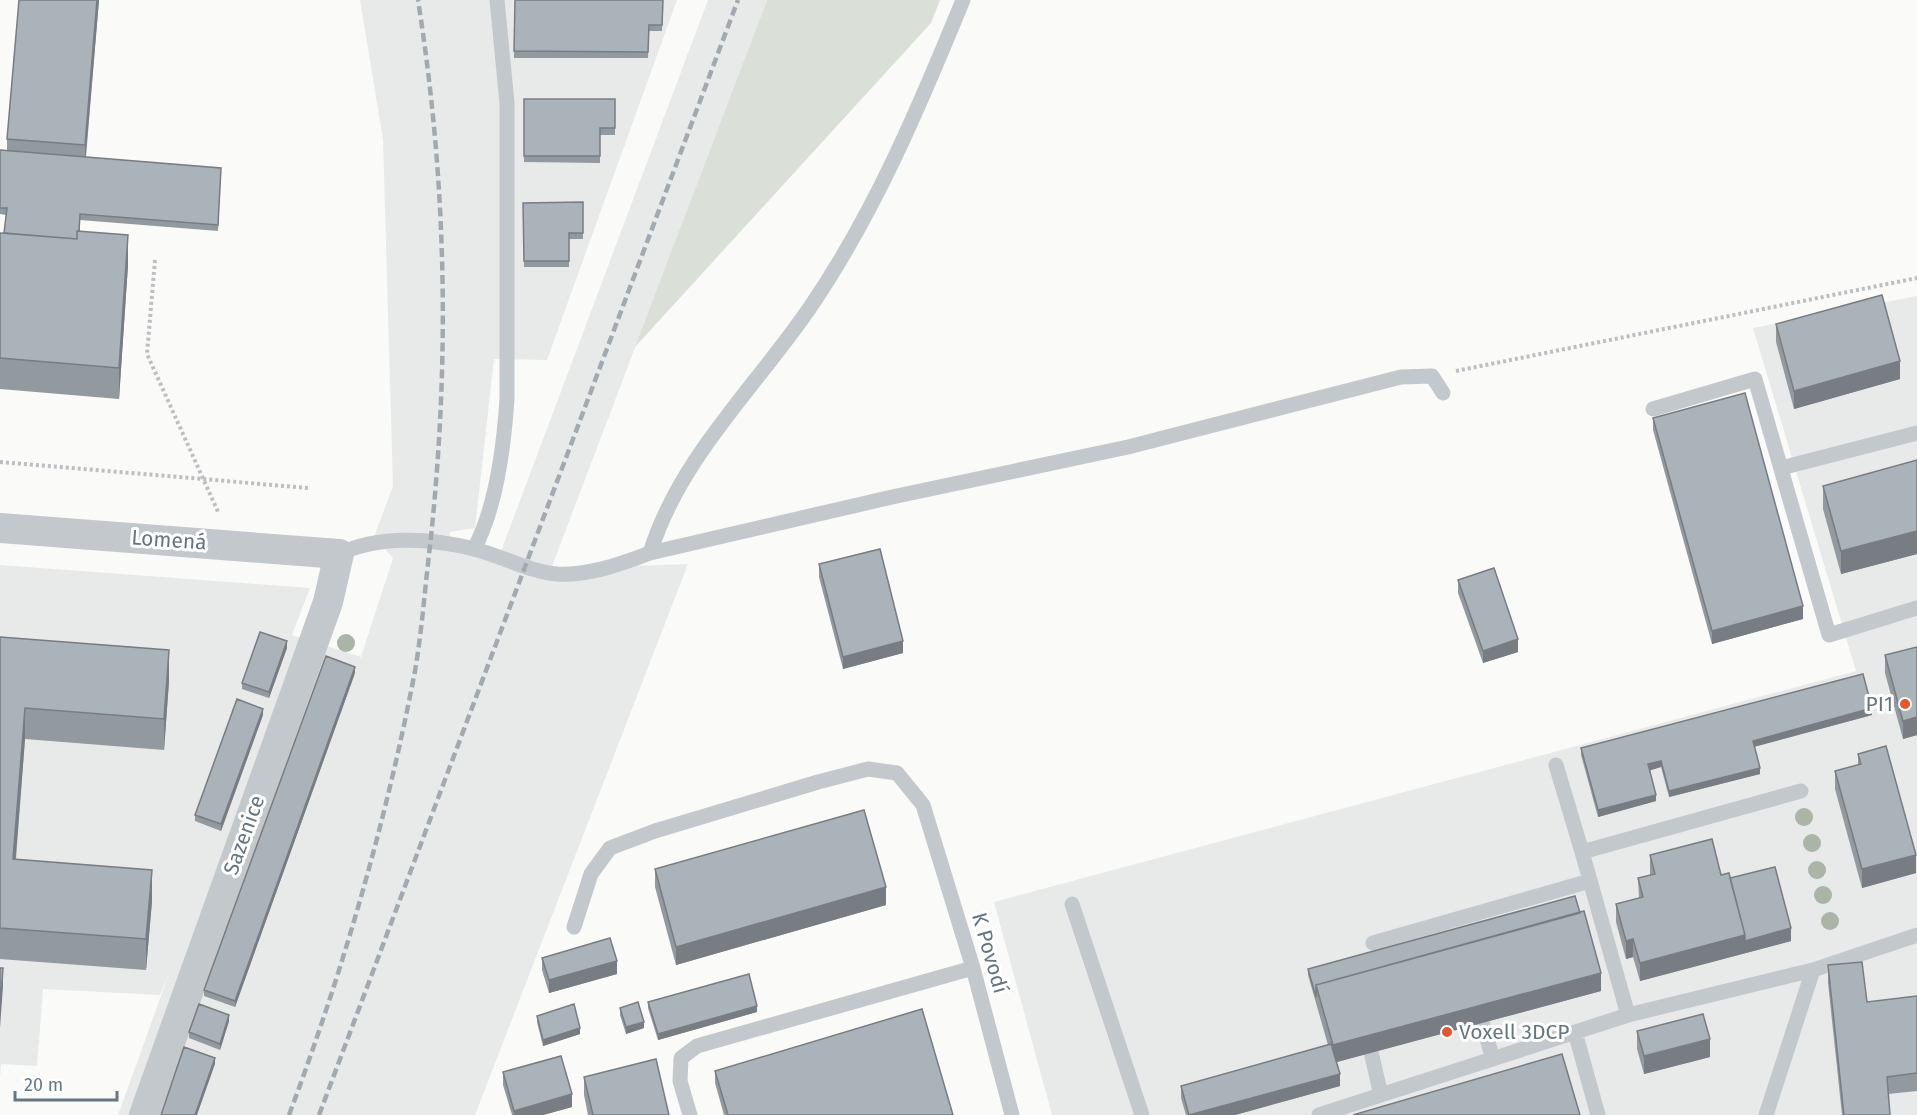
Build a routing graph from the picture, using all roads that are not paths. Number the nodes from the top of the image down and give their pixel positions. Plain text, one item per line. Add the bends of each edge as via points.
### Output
1 (497, 0) edge
2 (963, 0) edge
3 (1443, 393) dead end
4 (1653, 409) dead end
5 (1917, 433) edge
6 (1781, 468) junction
7 (0, 528) edge
8 (474, 549) junction
9 (650, 553) junction
10 (339, 554) junction
11 (1917, 608) edge
12 (1556, 765) dead end
13 (1801, 791) dead end
14 (1582, 852) junction
15 (1590, 881) junction
16 (1072, 904) dead end
17 (574, 927) dead end
18 (1917, 935) edge
19 (1373, 943) dead end
20 (973, 968) junction
21 (1813, 970) junction
22 (1628, 1015) junction
23 (1482, 1022) edge
24 (1575, 1032) junction
25 (1371, 1052) edge
26 (1493, 1059) junction
27 (1381, 1095) junction
28 (144, 1115) edge
29 (690, 1115) edge
30 (1012, 1115) edge
31 (1142, 1115) edge
32 (1319, 1115) edge
33 (1598, 1115) edge
34 (1766, 1115) edge

1 - 8 lane via 507,103 507,399 504,437 486,522
2 - 9 lane via 902,142 867,211 811,306 688,472 661,520
3 - 9 lane via 1432,376 1401,377 1128,447
4 - 6 lane via 1755,379
5 - 6 lane
6 - 11 lane via 1829,634
7 - 10 street, Lomená
8 - 9 lane via 537,571 569,574
8 - 10 lane via 393,541 369,542
10 - 28 street, Sazenice via 328,602
12 - 14 lane
13 - 14 lane
14 - 15 lane
15 - 19 lane
15 - 22 lane
16 - 31 lane
17 - 20 lane, K Povodí via 591,874 610,848 655,831 868,769 897,773 923,805
18 - 21 lane
20 - 29 lane via 697,1046 681,1058 680,1081
20 - 30 lane, K Povodí
21 - 22 lane
21 - 34 lane
22 - 24 lane
23 - 26 lane
24 - 26 lane
24 - 33 lane
25 - 27 lane
26 - 27 lane
27 - 32 lane

